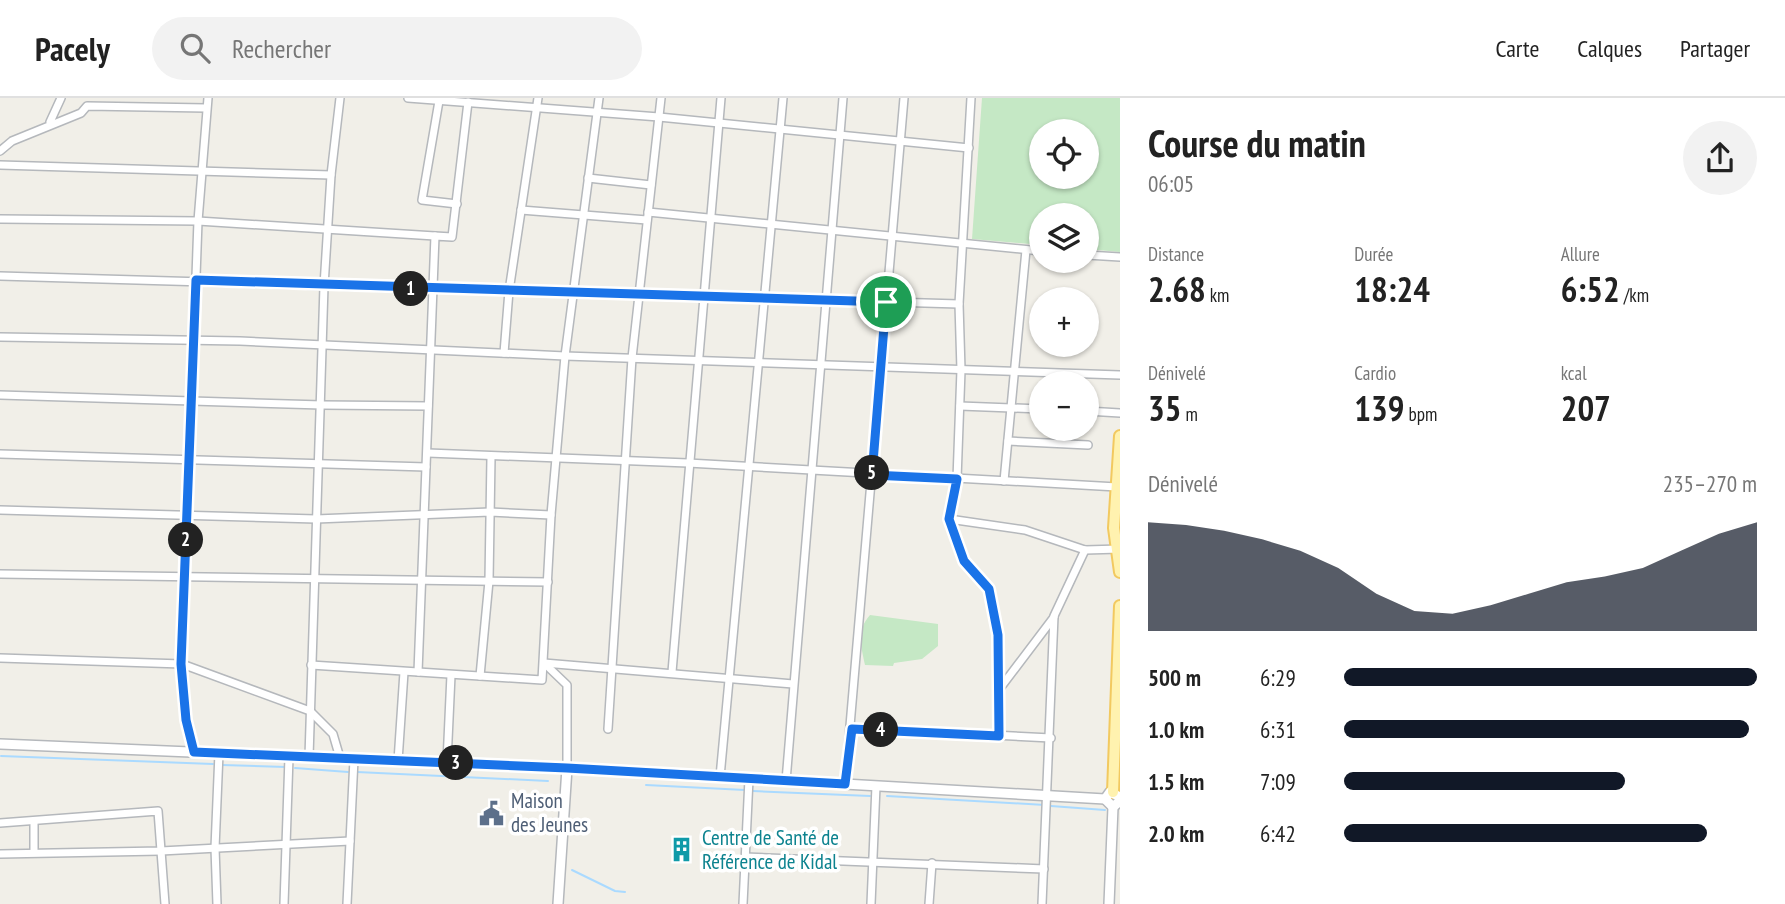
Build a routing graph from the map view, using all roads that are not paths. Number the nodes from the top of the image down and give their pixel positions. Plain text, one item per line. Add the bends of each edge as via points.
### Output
1 (61, 98) edge
2 (208, 98) edge
3 (340, 98) edge
4 (408, 98) edge
5 (599, 98) edge
6 (661, 98) edge
7 (721, 98) edge
8 (783, 98) edge
9 (843, 98) edge
10 (904, 98) edge
11 (971, 98) edge
12 (439, 101) junction
13 (538, 102) edge
14 (468, 103) junction
15 (206, 108) junction
16 (597, 113) junction
17 (659, 117) junction
18 (718, 124) junction
19 (47, 125) junction
20 (780, 130) junction
21 (840, 136) junction
22 (900, 142) junction
23 (969, 148) junction
24 (0, 151) edge
25 (0, 166) edge
26 (201, 169) junction
27 (331, 175) junction
28 (587, 178) junction
29 (651, 185) junction
30 (457, 204) junction
31 (522, 210) junction
32 (582, 216) junction
33 (648, 216) junction
34 (710, 218) junction
35 (0, 219) edge
36 (198, 221) junction
37 (771, 224) junction
38 (832, 230) junction
39 (329, 231) junction
40 (435, 236) junction
41 (892, 236) junction
42 (964, 246) junction
43 (1026, 250) junction
44 (1029, 250) edge
45 (1099, 256) edge
46 (1120, 257) edge
47 (0, 276) edge
48 (196, 280) junction
49 (324, 286) junction
50 (432, 290) junction
51 (509, 291) junction
52 (571, 293) junction
53 (639, 296) junction
54 (703, 298) junction
55 (764, 299) junction
56 (826, 300) junction
57 (886, 302) junction
58 (959, 304) junction
59 (0, 337) edge
60 (195, 340) junction
61 (323, 345) junction
62 (430, 350) junction
63 (504, 353) junction
64 (565, 356) junction
65 (632, 358) junction
66 (697, 361) junction
67 (758, 363) junction
68 (821, 365) junction
69 (881, 367) junction
70 (961, 370) junction
71 (1014, 372) junction
72 (1120, 375) edge
73 (0, 394) edge
74 (192, 401) junction
75 (322, 405) junction
76 (428, 405) junction
77 (960, 406) junction
78 (1011, 408) junction
79 (1029, 409) edge
80 (1099, 412) edge
81 (1120, 413) edge
82 (1120, 436) edge
83 (1008, 441) junction
84 (1088, 445) dead end
85 (1120, 449) edge
86 (428, 453) junction
87 (0, 454) edge
88 (491, 457) junction
89 (190, 458) junction
90 (555, 460) junction
91 (624, 461) junction
92 (688, 463) junction
93 (320, 464) junction
94 (426, 467) junction
95 (749, 469) junction
96 (812, 472) junction
97 (872, 475) junction
98 (957, 479) junction
99 (1004, 481) junction
100 (1118, 484) edge
101 (0, 510) edge
102 (490, 512) junction
103 (187, 515) junction
104 (425, 516) junction
105 (551, 516) junction
106 (316, 519) junction
107 (949, 519) junction
108 (1085, 550) junction
109 (1119, 550) edge
110 (1120, 572) edge
111 (0, 574) edge
112 (184, 576) junction
113 (313, 578) junction
114 (421, 581) junction
115 (489, 581) junction
116 (548, 582) junction
117 (1120, 606) edge
118 (1054, 616) junction
119 (0, 658) edge
120 (544, 663) junction
121 (181, 664) junction
122 (311, 665) junction
123 (610, 667) junction
124 (672, 671) junction
125 (404, 672) junction
126 (418, 672) junction
127 (451, 675) junction
128 (480, 676) junction
129 (729, 678) junction
130 (793, 684) junction
131 (1001, 687) junction
132 (310, 711) junction
133 (608, 729) dead end
134 (852, 729) junction
135 (999, 736) junction
136 (1117, 736) edge
137 (1051, 738) junction
138 (0, 744) edge
139 (194, 752) junction
140 (219, 753) junction
141 (289, 757) junction
142 (309, 757) junction
143 (340, 758) junction
144 (354, 759) junction
145 (398, 761) junction
146 (447, 762) junction
147 (567, 768) junction
148 (720, 778) junction
149 (749, 779) junction
150 (786, 781) junction
151 (845, 784) junction
152 (876, 786) junction
153 (1048, 796) junction
154 (1114, 799) edge
155 (34, 821) junction
156 (0, 823) edge
157 (350, 841) junction
158 (286, 845) junction
159 (215, 848) junction
160 (161, 851) junction
161 (34, 852) junction
162 (0, 854) edge
163 (745, 857) junction
164 (873, 861) junction
165 (932, 863) junction
166 (1044, 869) junction
167 (164, 904) edge
168 (217, 904) edge
169 (284, 904) edge
170 (347, 904) edge
171 (558, 904) edge
172 (743, 904) edge
173 (870, 904) edge
174 (929, 904) edge
175 (1042, 904) edge
176 (1109, 904) edge

1 - 19 street
2 - 15 street
3 - 27 street
4 - 12 street
5 - 16 street
6 - 17 street
7 - 18 street
8 - 20 street
9 - 21 street
10 - 22 street
11 - 23 street
12 - 14 street
12 - 30 street via 422,200
13 - 14 street
13 - 16 street
13 - 31 street
14 - 30 street
15 - 19 street via 87,106 81,113
15 - 26 street
16 - 17 street
16 - 28 street
17 - 18 street
17 - 29 street
18 - 20 street
18 - 34 street
19 - 24 street
20 - 21 street
20 - 37 street
21 - 22 street
21 - 38 street
22 - 23 street
22 - 41 street
23 - 42 street
25 - 26 street
26 - 27 street
26 - 36 street
27 - 39 street
28 - 29 street
28 - 32 street
29 - 33 street
30 - 40 street via 452,237
31 - 32 street
31 - 51 street
32 - 33 street
32 - 52 street
33 - 34 street
33 - 53 street
34 - 37 street
34 - 54 street
35 - 36 street
36 - 39 street
36 - 48 street
37 - 38 street
37 - 55 street
38 - 41 street
38 - 56 street
39 - 40 street
39 - 49 street
40 - 50 street
41 - 42 street
41 - 57 street
42 - 43 street
42 - 58 street
43 - 44 street
43 - 71 street
45 - 46 street
47 - 48 street
48 - 49 street
48 - 60 street
49 - 50 street
49 - 61 street
50 - 51 street
50 - 62 street
51 - 52 street
51 - 63 street
52 - 53 street
52 - 64 street
53 - 54 street
53 - 65 street
54 - 55 street
54 - 66 street
55 - 56 street
55 - 67 street
56 - 57 street
56 - 68 street
57 - 58 street
57 - 69 street
58 - 70 street
59 - 60 street
60 - 61 street
60 - 74 street
61 - 62 street
61 - 75 street
62 - 63 street
62 - 76 street
63 - 64 street
64 - 65 street
64 - 90 street
65 - 66 street
65 - 91 street
66 - 67 street
66 - 92 street
67 - 68 street
67 - 95 street
68 - 69 street
68 - 96 street
69 - 70 street
69 - 97 street
70 - 71 street
70 - 77 street
71 - 72 street
71 - 78 street
73 - 74 street
74 - 75 street
74 - 89 street
75 - 76 street
75 - 93 street
76 - 86 street
77 - 78 street
77 - 98 street
78 - 79 street
78 - 83 street
80 - 81 street
82 - 85 main road
83 - 84 street
83 - 99 street
85 - 100 main road
86 - 88 street
86 - 94 street
87 - 89 street
88 - 90 street
88 - 102 street
89 - 93 street
89 - 103 street
90 - 91 street
90 - 105 street
91 - 92 street
91 - 123 street
92 - 95 street
92 - 124 street
93 - 94 street
93 - 106 street
94 - 104 street
95 - 96 street
95 - 129 street
96 - 97 street
96 - 130 street
97 - 98 street
97 - 134 street
98 - 99 street
98 - 107 street
99 - 100 street
100 - 109 main road via 1114,528
101 - 103 street
102 - 104 street
102 - 105 street
102 - 115 street
103 - 106 street
103 - 112 street
104 - 106 street
104 - 114 street
105 - 116 street
106 - 113 street
107 - 108 street via 1025,530
107 - 131 street via 964,561 989,589
108 - 109 street
108 - 118 street
109 - 110 main road
111 - 112 street
112 - 113 street
112 - 121 street
113 - 114 street
113 - 122 street
114 - 115 street
114 - 126 street
115 - 116 street
115 - 128 street
116 - 120 street
117 - 136 main road
118 - 131 street
118 - 137 street
119 - 121 street
120 - 123 street
120 - 128 street via 542,680
120 - 147 street via 567,685
121 - 132 street
121 - 139 street
122 - 125 street
122 - 132 street
123 - 124 street
123 - 133 street
124 - 129 street
125 - 126 street
125 - 145 street
126 - 127 street
127 - 128 street
127 - 146 street
129 - 130 street
129 - 148 street
130 - 150 street
131 - 135 street
132 - 142 street
132 - 143 street via 333,734
134 - 135 street
134 - 151 street
135 - 137 street
136 - 154 main road
137 - 153 street
138 - 139 street
139 - 140 street
140 - 141 street
140 - 159 street
141 - 142 street
141 - 158 street
142 - 143 street
143 - 144 street
144 - 145 street
144 - 157 street
145 - 146 street
146 - 147 street
147 - 148 street
147 - 171 street
148 - 149 street
149 - 150 street
149 - 163 street
150 - 151 street
151 - 152 street
152 - 153 street
152 - 164 street
153 - 154 street
153 - 166 street
154 - 176 street
155 - 156 street
155 - 160 street via 158,811
155 - 161 street
157 - 158 street
157 - 170 street
158 - 159 street
158 - 169 street
159 - 160 street
159 - 168 street
160 - 161 street
160 - 167 street
161 - 162 street
163 - 164 street
163 - 172 street
164 - 165 street
164 - 173 street
165 - 166 street
165 - 174 street
166 - 175 street

